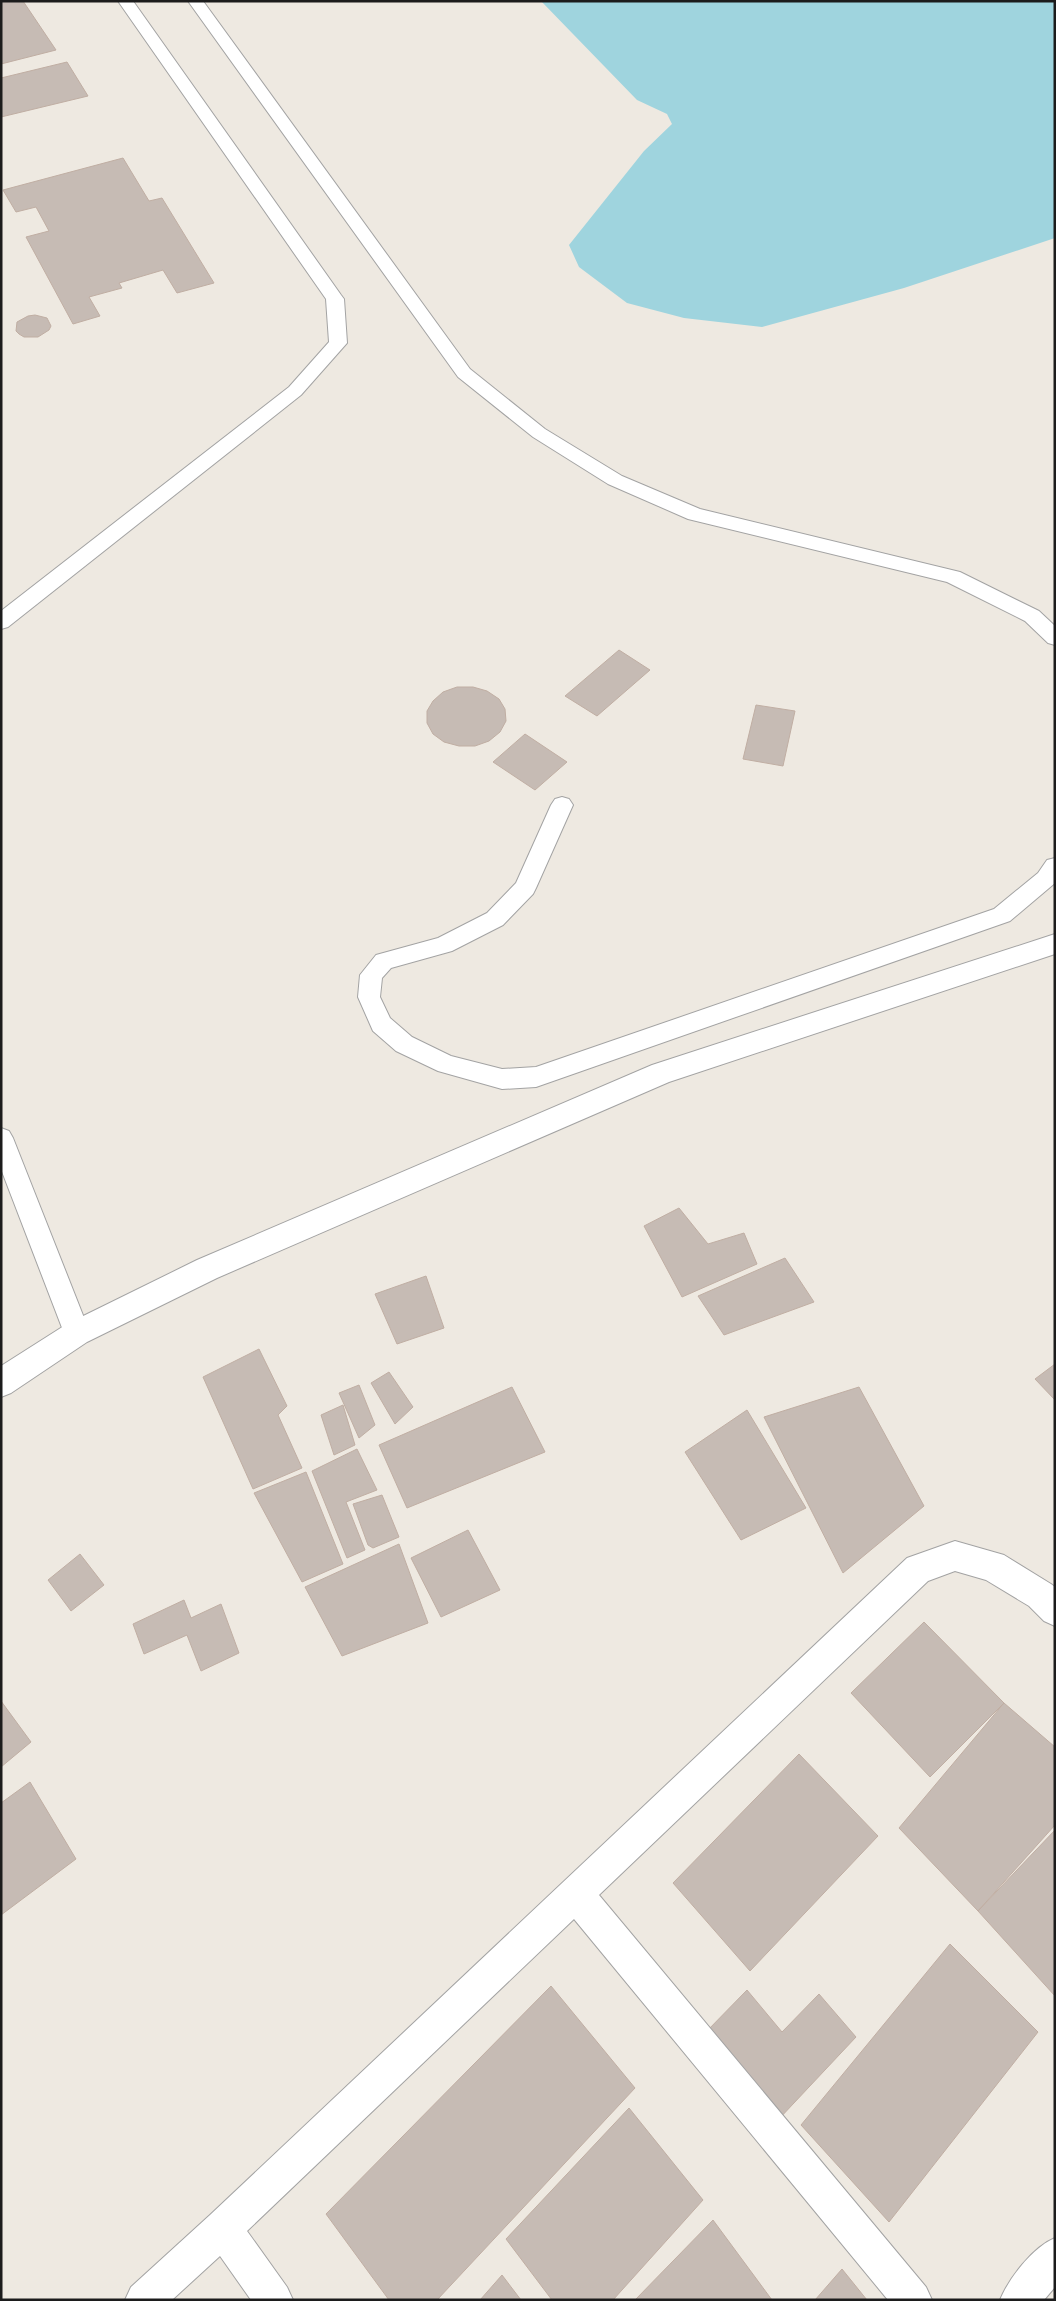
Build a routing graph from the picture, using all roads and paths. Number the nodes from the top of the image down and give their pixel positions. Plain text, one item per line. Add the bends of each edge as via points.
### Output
1 (125, 1) edge
2 (195, 1) edge
3 (1, 622) edge
4 (1055, 638) edge
5 (562, 805) dead end
6 (1055, 866) edge
7 (1055, 944) edge
8 (1, 1138) edge
9 (77, 1333) junction
10 (1, 1383) edge
11 (1055, 1610) edge
12 (576, 1893) junction
13 (223, 2228) junction
14 (1055, 2257) edge
15 (144, 2300) edge
16 (274, 2300) edge
17 (913, 2300) edge
18 (1019, 2300) edge

1 - 3 lane via 335,299 338,343 295,391
2 - 4 lane via 464,373 539,433 615,480 695,514 952,577 1032,616
5 - 6 lane via 525,888 496,919 444,945 384,961 371,975 369,997 381,1024 404,1044 446,1064 502,1079 536,1077 1002,914 1046,879
7 - 9 street via 661,1073 207,1268
8 - 9 lane
9 - 10 street
11 - 12 street via 1040,1595 993,1566 955,1556 918,1569
12 - 13 street
12 - 17 street
13 - 15 street
13 - 16 street
14 - 18 street

